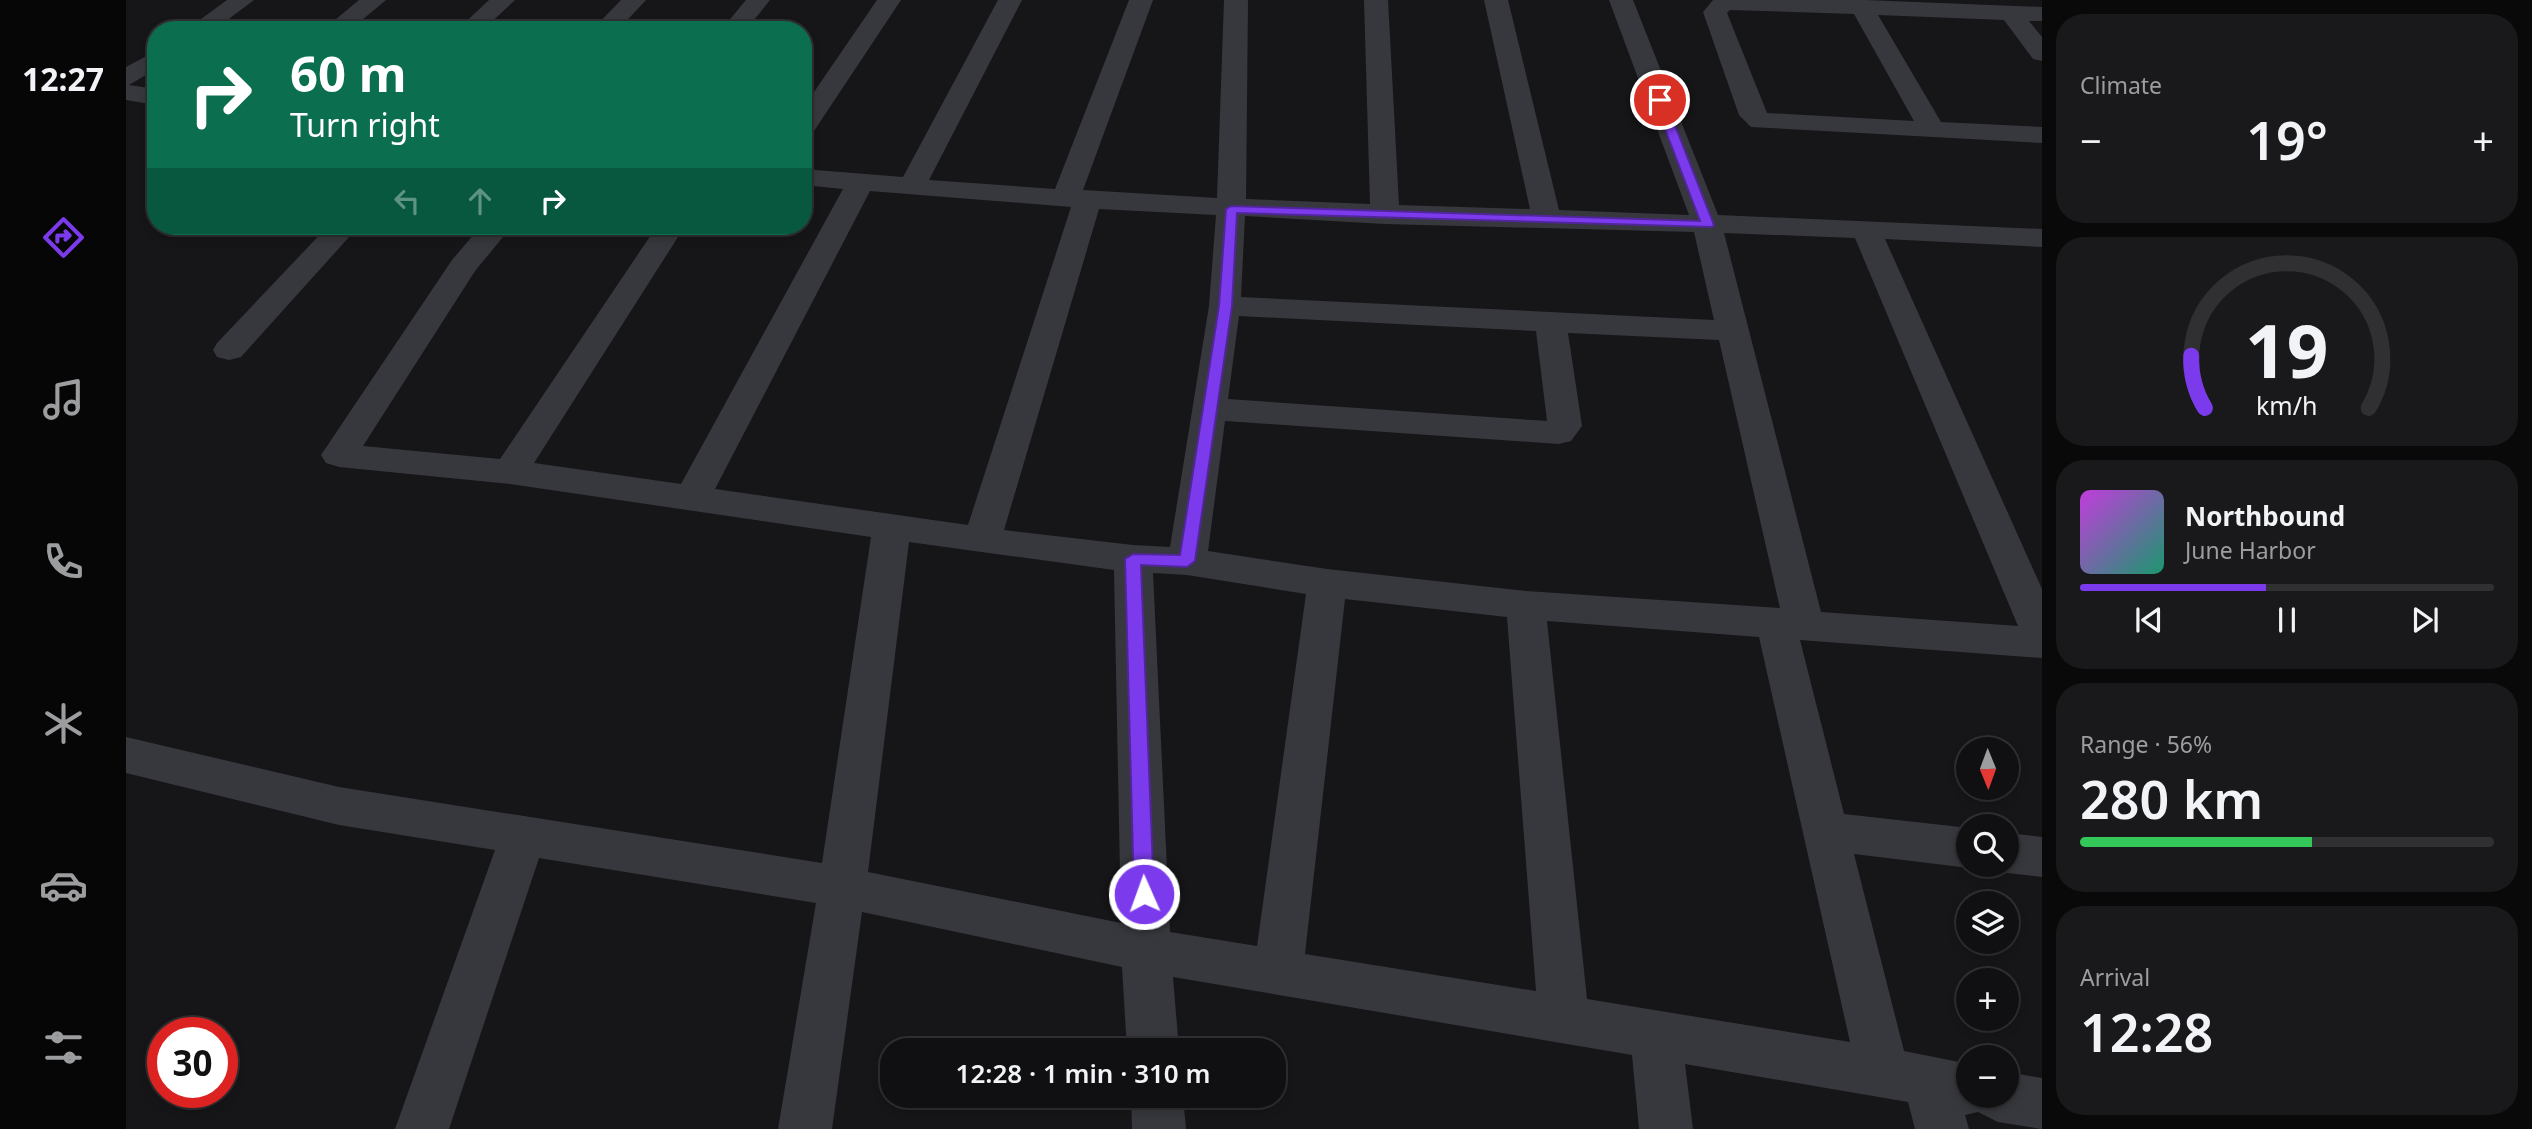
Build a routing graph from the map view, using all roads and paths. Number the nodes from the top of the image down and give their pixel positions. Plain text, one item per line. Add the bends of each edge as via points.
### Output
1 (242, 0) edge
2 (374, 0) edge
3 (503, 0) edge
4 (634, 0) edge
5 (758, 0) edge
6 (889, 0) edge
7 (1010, 0) edge
8 (1141, 0) edge
9 (1236, 0) edge
10 (1376, 0) edge
11 (1496, 0) edge
12 (1621, 0) edge
13 (1909, 4) edge
14 (1861, 6) junction
15 (2011, 13) junction
16 (2042, 14) edge
17 (211, 21) edge
18 (347, 21) edge
19 (479, 21) edge
20 (613, 21) edge
21 (740, 21) edge
22 (2042, 54) edge
23 (147, 64) edge
24 (126, 78) edge
25 (126, 92) edge
26 (147, 96) edge
27 (812, 115) edge
28 (1933, 131) junction
29 (2042, 135) edge
30 (812, 178) edge
31 (860, 183) junction
32 (912, 187) junction
33 (1076, 201) junction
34 (1231, 209) junction
35 (1385, 215) junction
36 (1547, 220) junction
37 (1707, 225) junction
38 (1866, 230) junction
39 (336, 235) edge
40 (490, 235) edge
41 (665, 235) edge
42 (2041, 241) edge
43 (1225, 306) junction
44 (1551, 323) junction
45 (1732, 331) junction
46 (229, 349) dead end
47 (1212, 409) junction
48 (510, 472) junction
49 (692, 498) junction
50 (892, 525) junction
51 (982, 540) junction
52 (1133, 559) junction
53 (1187, 561) junction
54 (1327, 583) junction
55 (1527, 605) junction
56 (1790, 622) junction
57 (2042, 634) edge
58 (2042, 643) edge
59 (126, 755) edge
60 (1824, 831) junction
61 (522, 838) junction
62 (1956, 846) edge
63 (2019, 854) edge
64 (2042, 857) edge
65 (842, 887) junction
66 (1146, 950) junction
67 (1278, 970) junction
68 (1564, 1019) junction
69 (1656, 1035) junction
70 (1152, 1038) edge
71 (1931, 1093) edge
72 (2019, 1100) edge
73 (2042, 1104) edge
74 (1158, 1108) edge
75 (422, 1129) edge
76 (805, 1129) edge
77 (1159, 1129) edge
78 (1666, 1129) edge

1 - 17 street
2 - 18 street
3 - 19 street
4 - 20 street
5 - 21 street
6 - 27 street
7 - 32 street
8 - 33 street
9 - 34 street
10 - 35 street
11 - 36 street
12 - 37 street
13 - 14 street
13 - 15 street
14 - 28 street
14 - 28 street via 1730,3 1716,8 1752,116 1765,122
15 - 16 street
15 - 22 street
23 - 24 street
25 - 26 street
28 - 29 street
30 - 31 street
31 - 32 street
31 - 49 street
32 - 33 street
33 - 34 street
33 - 51 street
34 - 35 street
34 - 43 street
35 - 36 street
36 - 37 street
37 - 38 street
37 - 45 street
38 - 42 street
38 - 57 street
39 - 46 street
40 - 48 street via 463,266 339,455
41 - 48 street
43 - 44 street
43 - 47 street
44 - 45 street
44 - 47 street via 1565,426 1559,433
45 - 56 street
47 - 53 street
48 - 49 street
49 - 50 street
50 - 51 street
50 - 65 street
51 - 52 street
52 - 53 street
52 - 66 street
53 - 54 street
54 - 55 street
54 - 67 street
55 - 56 street
55 - 68 street
56 - 58 street
56 - 60 street
59 - 61 street via 339,806
60 - 62 street
60 - 71 street
61 - 65 street
61 - 75 street
63 - 64 street
65 - 66 street
65 - 76 street
66 - 67 street
66 - 70 street
67 - 68 street
68 - 69 street
69 - 71 street
69 - 78 street
72 - 73 street
74 - 77 street

